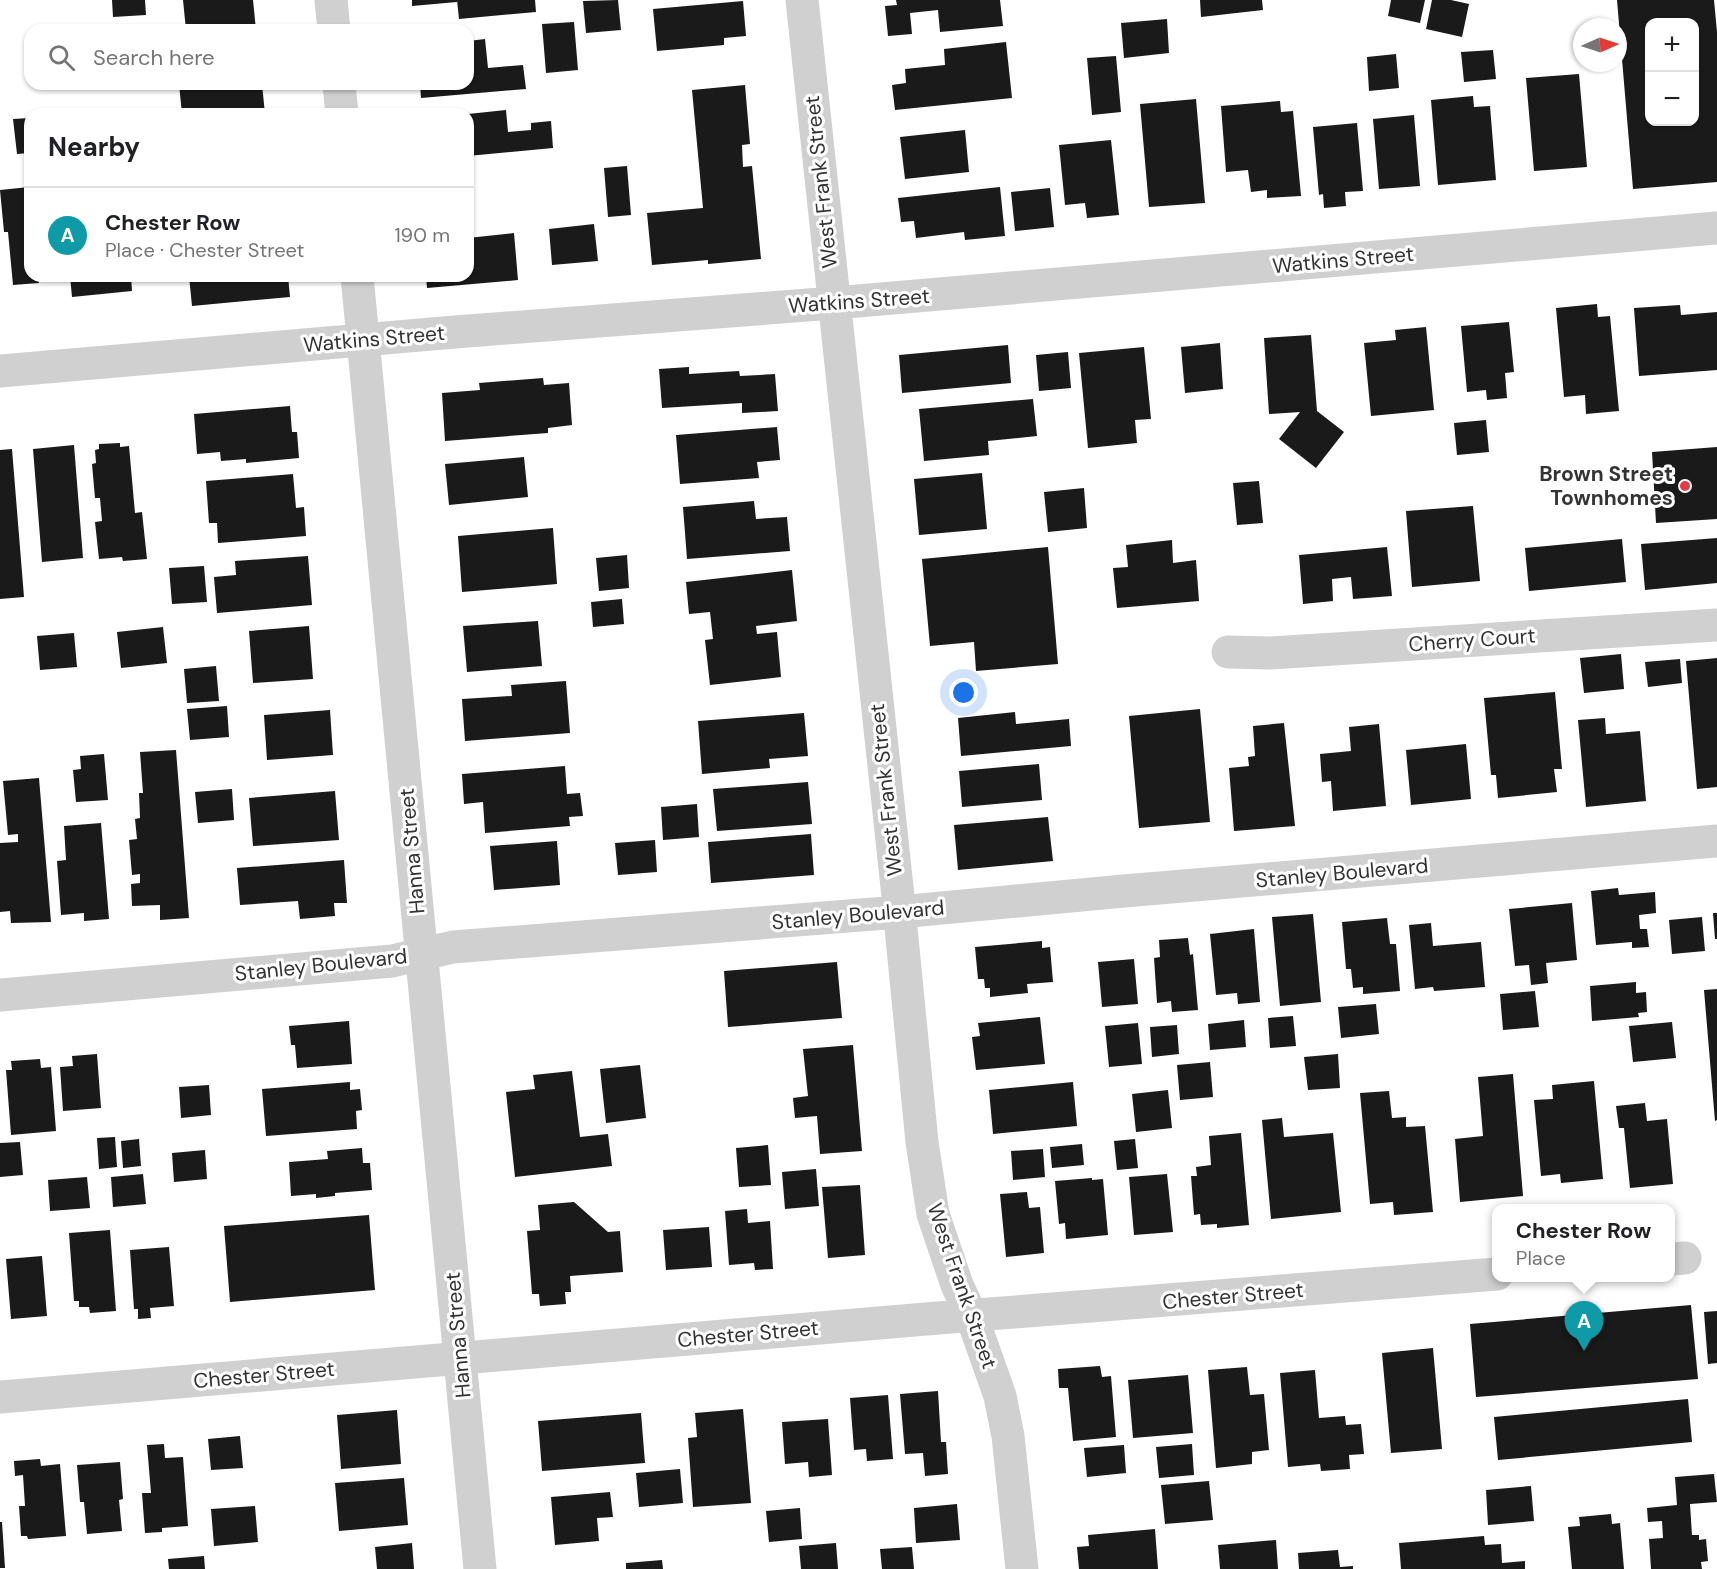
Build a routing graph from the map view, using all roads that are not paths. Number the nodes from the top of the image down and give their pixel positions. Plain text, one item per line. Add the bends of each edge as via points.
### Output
1 (331, 0) edge
2 (802, 0) edge
3 (333, 24) edge
4 (340, 90) edge
5 (341, 108) edge
6 (1717, 228) edge
7 (357, 282) edge
8 (834, 303) junction
9 (362, 340) junction
10 (0, 371) edge
11 (1717, 625) edge
12 (1228, 651) dead end
13 (1717, 841) edge
14 (899, 912) junction
15 (421, 954) junction
16 (0, 995) edge
17 (1492, 1274) edge
18 (972, 1317) junction
19 (460, 1359) junction
20 (0, 1397) edge
21 (480, 1569) edge
22 (1022, 1569) edge

1 - 3 street
2 - 8 street, West Frank Street
4 - 5 street
6 - 8 street, Watkins Street
7 - 9 street, Hanna Street
8 - 9 street, Watkins Street
8 - 14 street, West Frank Street
9 - 10 street, Watkins Street
9 - 15 street, Hanna Street
11 - 12 street, Cherry Court via 1270,653
13 - 14 street, Stanley Boulevard
14 - 15 street, Stanley Boulevard via 453,947
14 - 18 street, West Frank Street via 933,1214
15 - 16 street, Stanley Boulevard via 392,961
15 - 19 street, Hanna Street
17 - 18 street, Chester Street
18 - 19 street, Chester Street
18 - 22 street, West Frank Street via 1000,1396 1008,1436
19 - 20 street, Chester Street
19 - 21 street, Hanna Street

